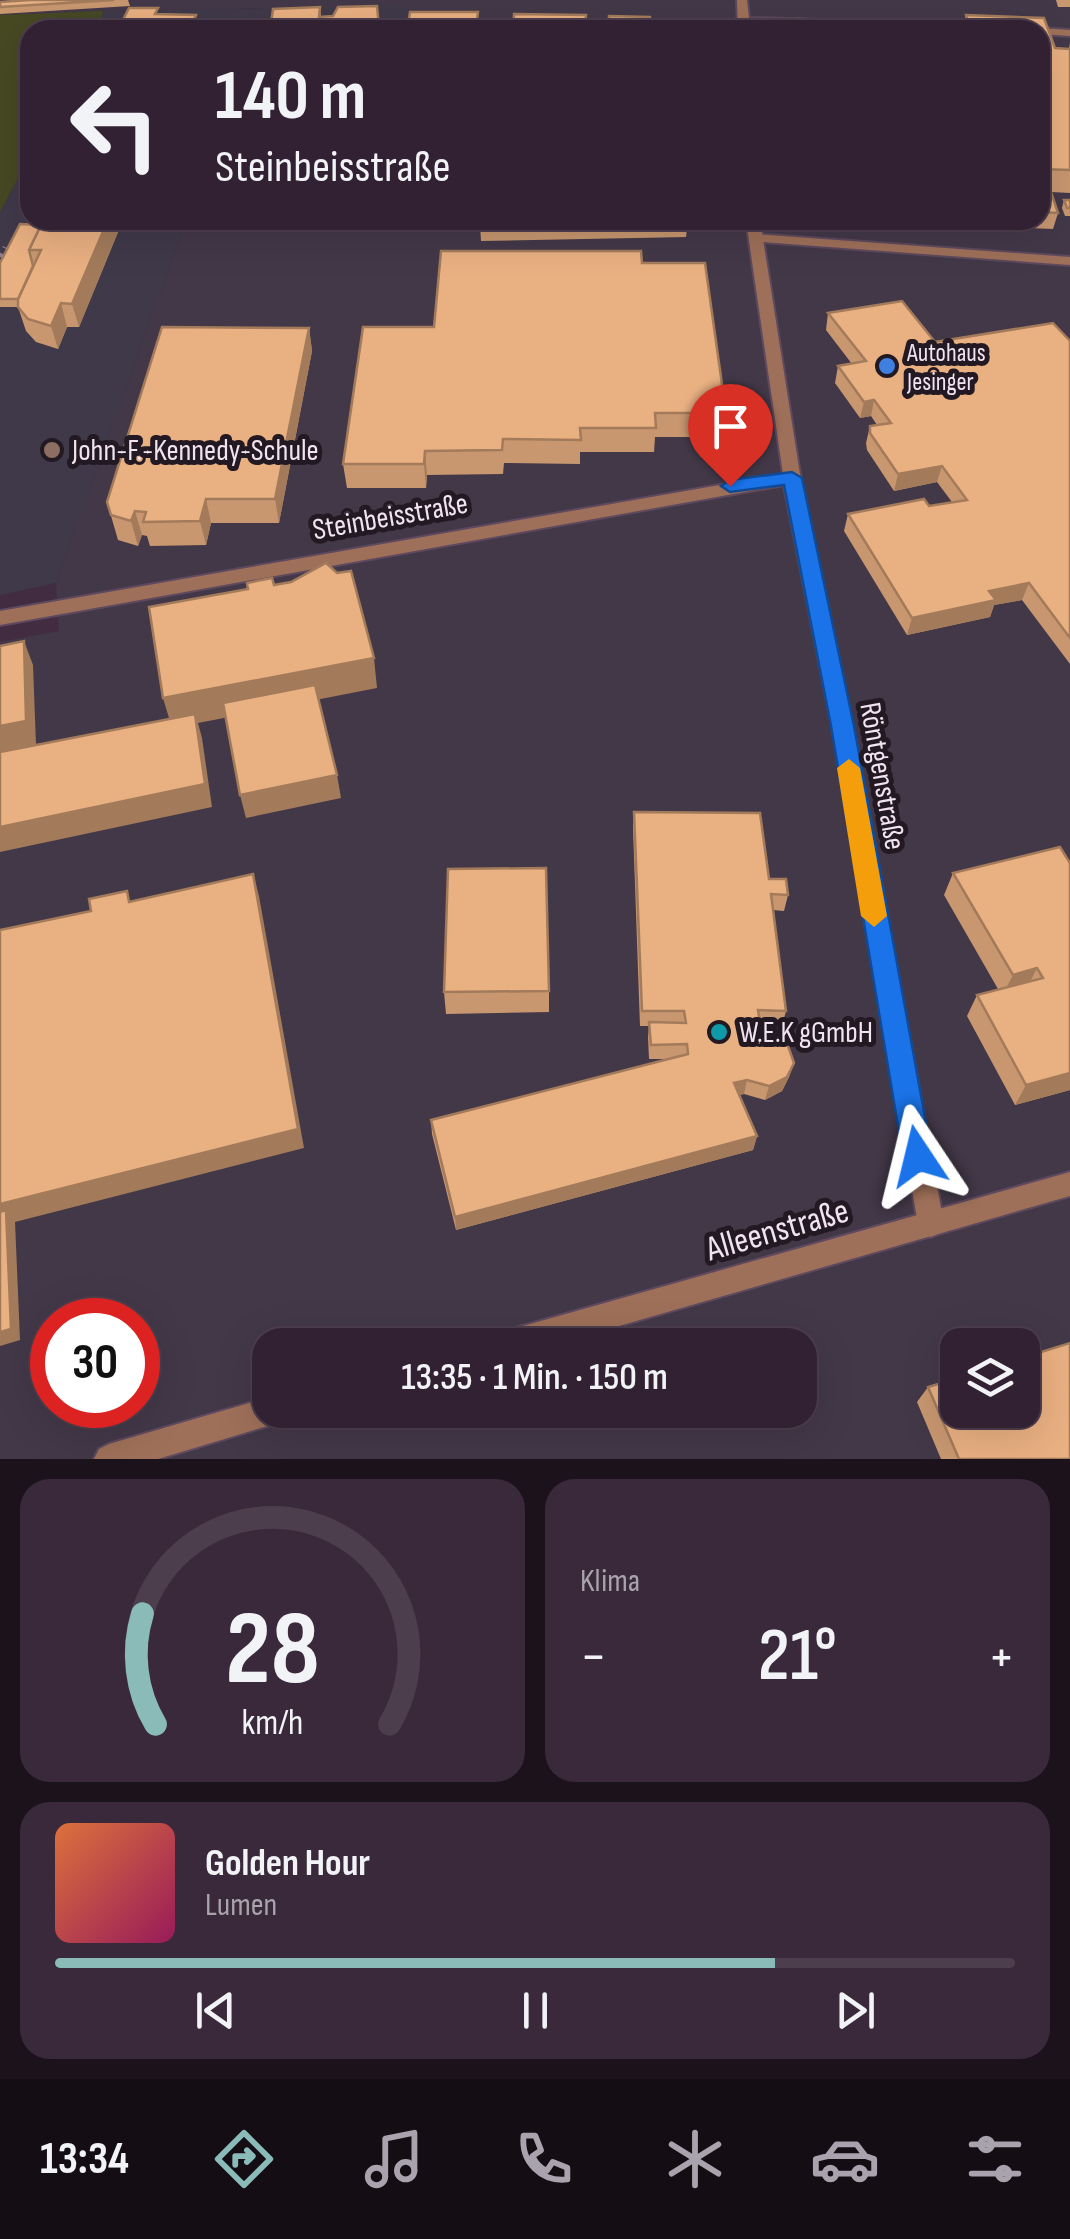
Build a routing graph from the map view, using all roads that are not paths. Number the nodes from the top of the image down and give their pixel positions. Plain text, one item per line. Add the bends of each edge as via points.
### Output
1 (753, 230) edge
2 (754, 238) junction
3 (1070, 262) edge
4 (792, 478) junction
5 (0, 618) edge
6 (1070, 1184) edge
7 (931, 1224) junction
8 (565, 1328) edge
9 (252, 1417) edge
10 (109, 1459) edge

1 - 2 street, Röntgenstraße
2 - 3 street
2 - 4 street, Röntgenstraße
4 - 5 street, Steinbeisstraße
4 - 7 street, Röntgenstraße
6 - 7 street, Alleenstraße
7 - 8 street, Alleenstraße
9 - 10 street

